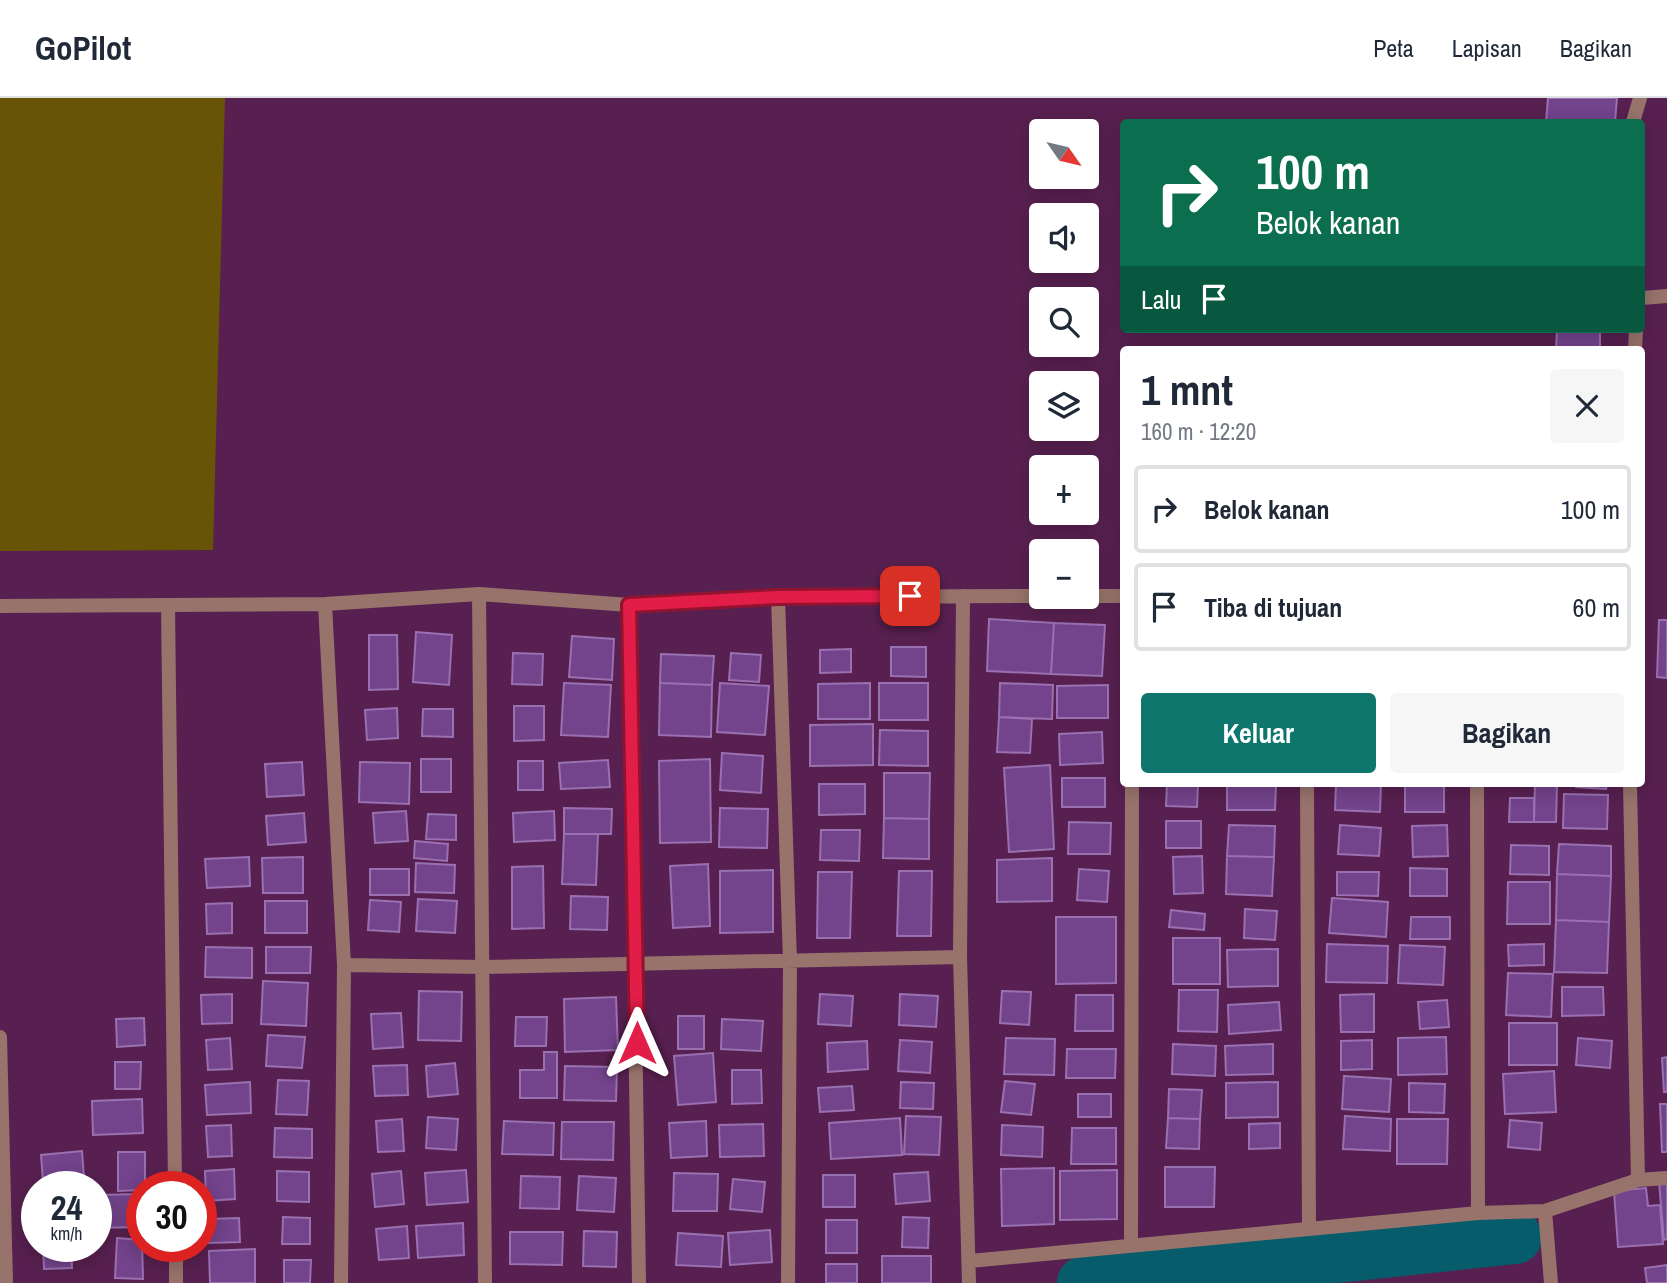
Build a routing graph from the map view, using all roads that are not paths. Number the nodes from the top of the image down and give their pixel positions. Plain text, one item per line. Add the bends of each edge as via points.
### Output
1 (1640, 98) edge
2 (1634, 119) edge
3 (1667, 296) edge
4 (1645, 298) edge
5 (479, 594) junction
6 (963, 596) junction
7 (1029, 596) edge
8 (1099, 596) edge
9 (1120, 596) edge
10 (778, 597) junction
11 (168, 604) junction
12 (325, 604) junction
13 (629, 605) junction
14 (0, 606) edge
15 (1132, 787) edge
16 (1307, 787) edge
17 (1478, 787) edge
18 (1630, 787) edge
19 (960, 957) junction
20 (790, 961) junction
21 (636, 963) junction
22 (344, 965) junction
23 (483, 967) junction
24 (0, 1037) edge
25 (175, 1171) edge
26 (1667, 1178) edge
27 (1638, 1180) junction
28 (1545, 1211) junction
29 (1478, 1213) junction
30 (1309, 1228) junction
31 (1131, 1243) junction
32 (970, 1261) junction
33 (176, 1262) edge
34 (6, 1283) edge
35 (176, 1283) edge
36 (341, 1283) edge
37 (485, 1283) edge
38 (639, 1283) edge
39 (788, 1283) edge
40 (969, 1283) edge
41 (1551, 1283) edge

1 - 2 street
3 - 4 street
5 - 12 street
5 - 13 street
5 - 23 street
6 - 7 street
6 - 10 street
6 - 19 street
8 - 9 street
10 - 13 street
10 - 20 street
11 - 12 street
11 - 14 street
11 - 25 street
12 - 22 street
13 - 21 street
15 - 31 street
16 - 30 street
17 - 29 street
18 - 27 street
19 - 20 street
19 - 32 street
20 - 21 street
20 - 39 street
21 - 23 street
21 - 38 street
22 - 23 street
22 - 36 street
23 - 37 street
24 - 34 street
26 - 27 street
27 - 28 street
28 - 29 street
28 - 41 street
29 - 30 street
30 - 31 street
31 - 32 street
32 - 40 street
33 - 35 street

